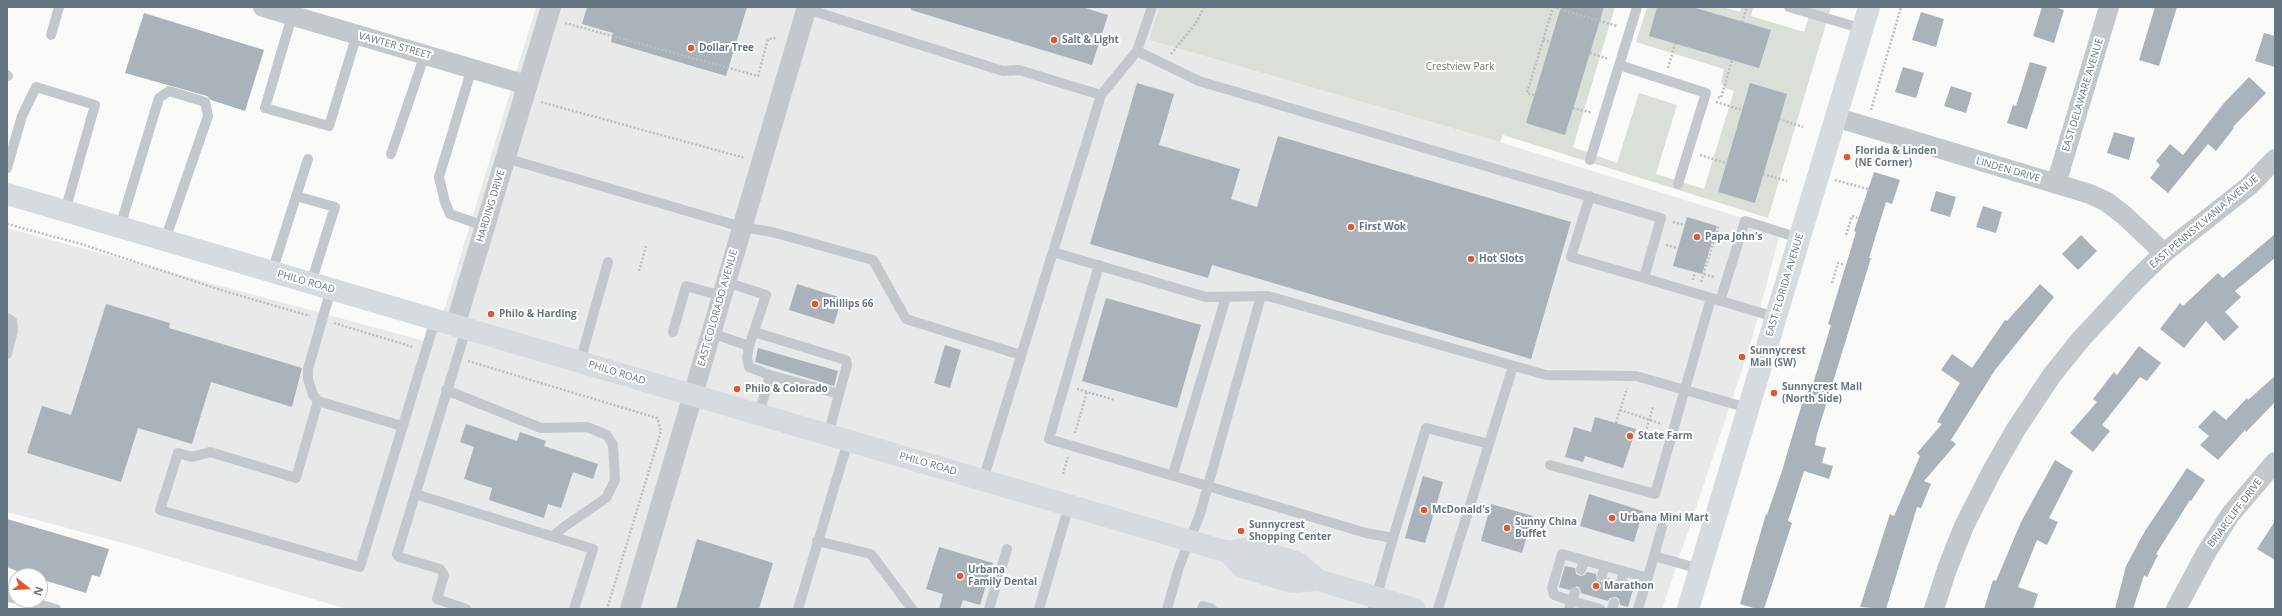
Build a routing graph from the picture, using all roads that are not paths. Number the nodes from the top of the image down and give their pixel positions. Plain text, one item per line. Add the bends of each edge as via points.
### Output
1 (59, 7) edge
2 (263, 7) edge
3 (1152, 7) edge
4 (1637, 7) edge
5 (1789, 7) edge
6 (1869, 7) edge
7 (2109, 7) edge
8 (807, 8) edge
9 (549, 12) edge
10 (322, 15) edge
11 (292, 16) junction
12 (1862, 29) junction
13 (357, 34) junction
14 (51, 35) dead end
15 (1137, 51) junction
16 (425, 54) junction
17 (1620, 64) junction
18 (472, 68) junction
19 (525, 91) junction
20 (1101, 95) junction
21 (1835, 116) junction
22 (391, 154) dead end
23 (505, 158) junction
24 (308, 159) dead end
25 (2275, 159) edge
26 (1590, 160) dead end
27 (7, 168) edge
28 (1678, 184) dead end
29 (2056, 184) junction
30 (7, 194) edge
31 (296, 196) junction
32 (1590, 196) junction
33 (65, 211) junction
34 (484, 226) junction
35 (120, 227) junction
36 (742, 227) junction
37 (1799, 238) junction
38 (165, 240) junction
39 (1053, 252) junction
40 (2164, 253) junction
41 (608, 262) dead end
42 (1100, 265) junction
43 (272, 272) junction
44 (1644, 278) junction
45 (321, 286) junction
46 (724, 289) junction
47 (1261, 296) junction
48 (1226, 297) junction
49 (1715, 300) junction
50 (1775, 317) junction
51 (7, 318) edge
52 (452, 325) junction
53 (673, 332) dead end
54 (754, 332) junction
55 (711, 333) junction
56 (749, 346) junction
57 (7, 354) edge
58 (1021, 355) junction
59 (580, 362) junction
60 (1513, 366) junction
61 (770, 375) junction
62 (446, 390) junction
63 (1684, 390) junction
64 (840, 394) junction
65 (693, 396) junction
66 (318, 401) junction
67 (1748, 408) junction
68 (759, 414) junction
69 (402, 426) junction
70 (838, 438) junction
71 (1489, 444) junction
72 (2275, 462) edge
73 (1550, 465) dead end
74 (1173, 474) junction
75 (983, 480) junction
76 (1208, 484) junction
77 (415, 494) junction
78 (1069, 505) junction
79 (1662, 527) dead end
80 (553, 536) junction
81 (1393, 538) junction
82 (817, 540) junction
83 (1190, 540) junction
84 (1007, 549) dead end
85 (1654, 556) junction
86 (1700, 569) junction
87 (1624, 572) junction
88 (1648, 578) junction
89 (1621, 582) dead end
90 (1572, 600) edge
91 (1375, 604) edge
92 (1596, 604) edge
93 (466, 609) edge
94 (574, 609) edge
95 (630, 609) edge
96 (798, 609) edge
97 (912, 609) edge
98 (989, 609) edge
99 (1039, 609) edge
100 (1167, 609) edge
101 (1202, 609) edge
102 (1212, 609) edge
103 (1415, 609) edge
104 (1438, 609) edge
105 (1638, 609) edge
106 (1688, 609) edge
107 (1934, 609) edge
108 (2176, 609) edge

1 - 14 lane
2 - 11 street, VAWTER STREET
3 - 15 lane
4 - 17 lane
5 - 12 lane
6 - 12 main road, EAST FLORIDA AVENUE
7 - 29 street, EAST DELAWARE AVENUE
8 - 20 lane via 1003,70 1019,70
8 - 36 street, EAST COLORADO AVENUE
9 - 19 street, HARDING DRIVE
10 - 11 street, VAWTER STREET
10 - 13 street, VAWTER STREET
11 - 13 lane via 265,108 329,126
12 - 21 main road, EAST FLORIDA AVENUE
13 - 16 street, VAWTER STREET
15 - 20 lane
15 - 32 lane via 1199,81
16 - 18 street, VAWTER STREET
16 - 22 lane
17 - 26 lane
17 - 28 lane via 1706,96
18 - 19 street, VAWTER STREET
18 - 34 lane via 439,177 450,214
19 - 23 street, HARDING DRIVE
20 - 39 lane
21 - 29 street, LINDEN DRIVE
21 - 37 main road, EAST FLORIDA AVENUE
23 - 34 street, HARDING DRIVE
23 - 36 lane
24 - 31 lane
25 - 40 street, EAST PENNSYLVANIA AVENUE via 2249,186
27 - 33 lane via 22,116 36,87 95,105
29 - 40 street, LINDEN DRIVE via 2107,202
30 - 33 main road, PHILO ROAD
31 - 43 lane
31 - 45 lane via 335,207
32 - 44 lane via 1661,218
32 - 44 lane via 1571,257
33 - 35 main road, PHILO ROAD
34 - 52 street, HARDING DRIVE
35 - 38 main road, PHILO ROAD
35 - 38 lane via 159,98 169,91 205,102 208,116
36 - 46 street, EAST COLORADO AVENUE
36 - 58 lane via 772,232 873,260 906,319
37 - 49 lane via 1745,221
37 - 50 main road, EAST FLORIDA AVENUE
38 - 43 main road, PHILO ROAD
39 - 42 lane
39 - 58 lane
40 - 107 street, EAST PENNSYLVANIA AVENUE via 2081,339 2052,375 2016,429 1964,526
41 - 59 lane
42 - 48 lane via 1206,297
42 - 74 lane via 1049,439
43 - 45 main road, PHILO ROAD
44 - 49 lane
45 - 52 main road, PHILO ROAD
45 - 66 lane via 322,320 308,369 310,389
46 - 53 lane via 686,286
46 - 54 lane via 766,295
46 - 55 street, EAST COLORADO AVENUE
47 - 48 lane
47 - 60 lane
47 - 76 lane
48 - 74 lane
49 - 50 lane
49 - 63 lane
50 - 67 main road, EAST FLORIDA AVENUE
51 - 57 lane via 12,321 13,330
52 - 59 main road, PHILO ROAD
52 - 62 lane via 457,357
52 - 69 lane via 425,350
54 - 56 lane
54 - 64 lane via 846,360
55 - 56 lane
55 - 65 street, EAST COLORADO AVENUE
56 - 61 lane via 747,358 750,367
58 - 75 lane
59 - 65 main road, PHILO ROAD
60 - 63 lane via 1546,375 1631,376
60 - 71 lane
61 - 64 lane
61 - 68 lane
62 - 77 lane
62 - 80 lane via 541,428 587,427 606,435 612,445 615,480 606,498
63 - 67 lane
63 - 73 lane via 1655,494
64 - 70 lane
65 - 68 main road, PHILO ROAD
65 - 95 street, EAST COLORADO AVENUE
66 - 69 lane
66 - 69 lane via 296,478 210,452 192,457 178,453 160,510 360,567
67 - 86 main road, EAST FLORIDA AVENUE
68 - 70 main road, PHILO ROAD
70 - 75 main road, PHILO ROAD
70 - 82 lane
71 - 81 lane via 1426,428
71 - 104 lane
72 - 108 street, BRIARCLIFF DRIVE via 2230,516 2206,553
74 - 76 lane
75 - 78 main road, PHILO ROAD
76 - 81 lane via 1366,533
76 - 83 lane
77 - 80 lane
77 - 93 lane via 398,556 440,569 444,575 437,599
78 - 83 main road, PHILO ROAD
78 - 99 lane
79 - 85 lane
80 - 94 lane via 593,549
81 - 91 lane
82 - 96 lane
82 - 97 lane via 871,554
83 - 91 main road, PHILO ROAD via 1228,552 1250,548 1298,563 1318,580
83 - 100 lane via 1178,567
84 - 98 lane
85 - 86 lane
85 - 88 lane
86 - 106 main road, EAST FLORIDA AVENUE
87 - 88 lane
87 - 89 lane
87 - 90 lane via 1603,571 1583,565 1562,554 1552,588 1554,594
88 - 105 lane
90 - 92 lane
91 - 103 main road, PHILO ROAD
101 - 102 lane via 1203,606

